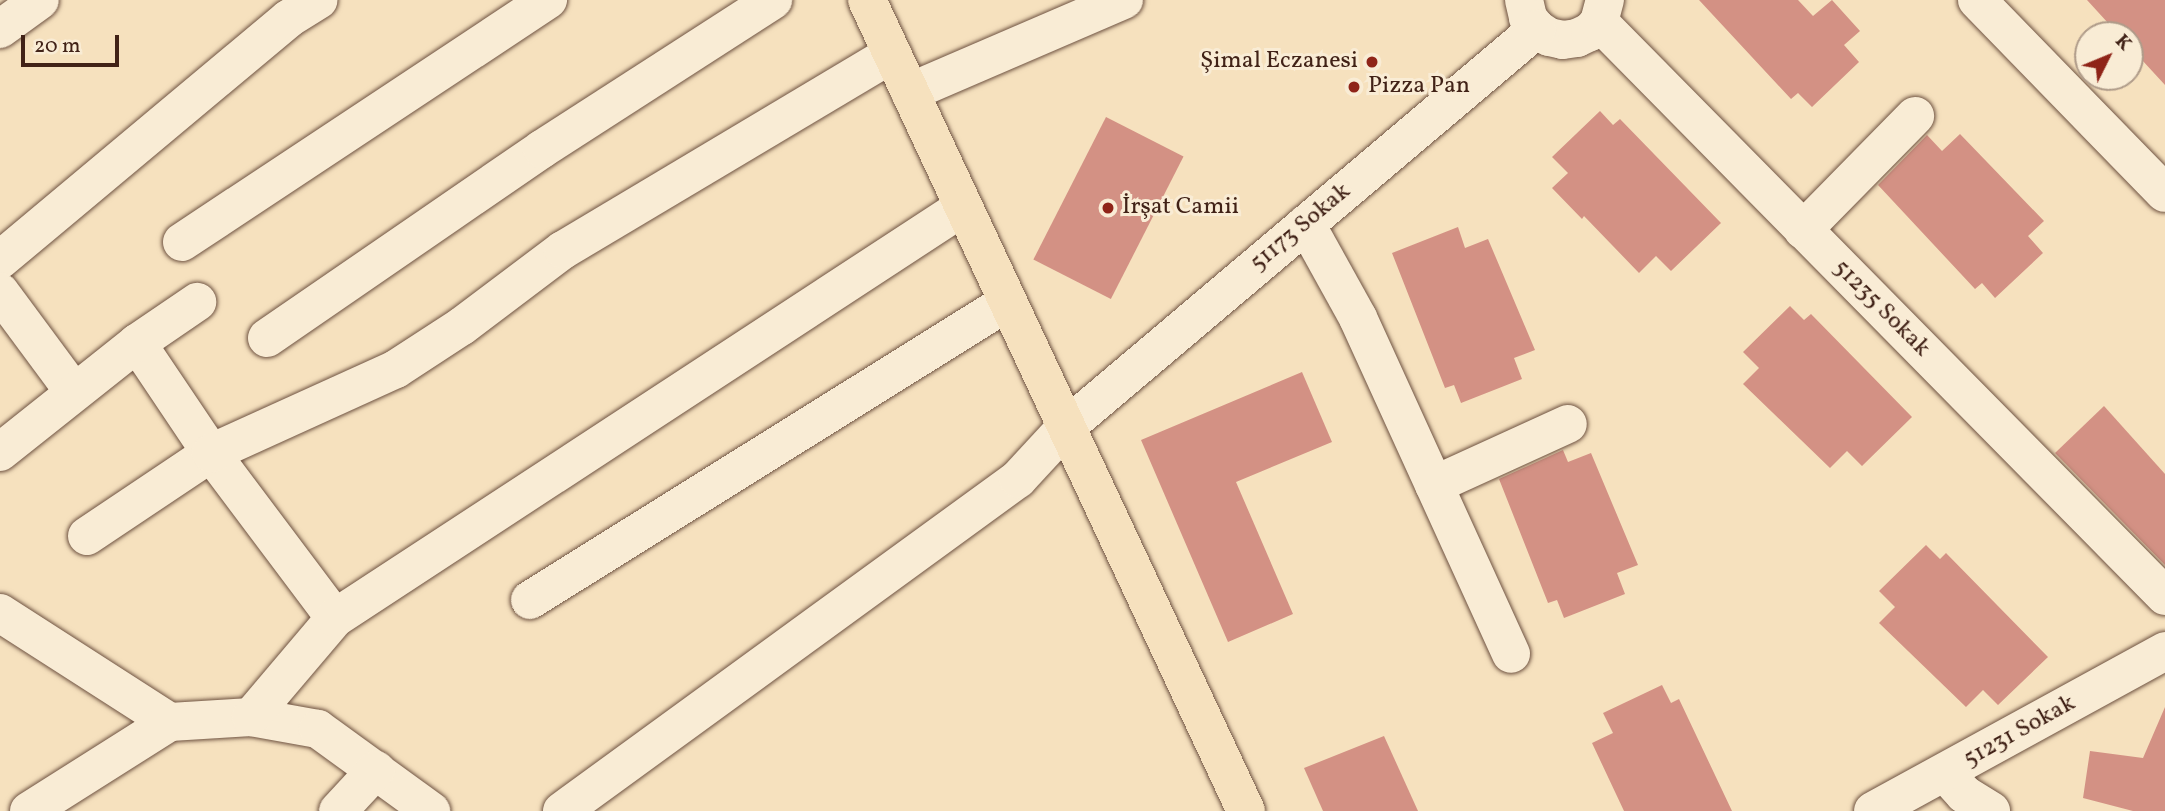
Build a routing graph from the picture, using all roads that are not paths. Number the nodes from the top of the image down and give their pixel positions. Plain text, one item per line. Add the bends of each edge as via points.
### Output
1 (40, 0) edge
2 (548, 0) edge
3 (773, 0) edge
4 (867, 0) edge
5 (1124, 0) edge
6 (1978, 0) edge
7 (293, 6) edge
8 (1602, 11) edge
9 (1530, 14) edge
10 (0, 29) edge
11 (892, 54) junction
12 (910, 92) junction
13 (1915, 116) dead end
14 (2165, 192) edge
15 (963, 207) junction
16 (1306, 224) junction
17 (1803, 230) junction
18 (182, 242) dead end
19 (0, 260) edge
20 (0, 292) edge
21 (197, 302) dead end
22 (1006, 303) junction
23 (267, 338) dead end
24 (137, 343) junction
25 (74, 391) junction
26 (1568, 424) dead end
27 (1065, 428) junction
28 (0, 452) edge
29 (211, 453) junction
30 (1434, 485) junction
31 (87, 536) dead end
32 (2165, 596) edge
33 (530, 600) dead end
34 (0, 613) edge
35 (335, 618) junction
36 (2165, 651) edge
37 (1511, 654) dead end
38 (251, 717) junction
39 (170, 722) junction
40 (376, 770) junction
41 (1946, 774) junction
42 (29, 811) edge
43 (338, 811) edge
44 (431, 811) edge
45 (562, 811) edge
46 (1246, 811) edge
47 (1873, 811) edge
48 (1991, 811) edge

1 - 10 street
2 - 18 street
3 - 23 street via 542,149
4 - 11 main road
5 - 12 street
6 - 14 street
7 - 19 street
8 - 9 street via 1583,35 1563,40 1549,37
8 - 17 street, 51235 Sokak
9 - 16 street, 51173 Sokak
11 - 12 main road
11 - 29 street via 564,250 396,369
12 - 15 main road
13 - 17 street
15 - 22 main road
15 - 35 street
16 - 27 street, 51173 Sokak
16 - 30 street via 1358,318
17 - 32 street, 51235 Sokak
20 - 25 street
21 - 24 street
22 - 27 main road
22 - 33 street
24 - 25 street
24 - 29 street
25 - 28 street
26 - 30 street
27 - 45 street, 51173 Sokak via 1018,479
27 - 46 main road
29 - 31 street
29 - 35 street
30 - 37 street
34 - 39 street
35 - 38 street
36 - 41 street, 51231 Sokak
38 - 39 street
38 - 40 street via 318,729
39 - 42 street
40 - 43 street
40 - 44 street
41 - 47 street, 51231 Sokak
41 - 48 street via 1964,794

